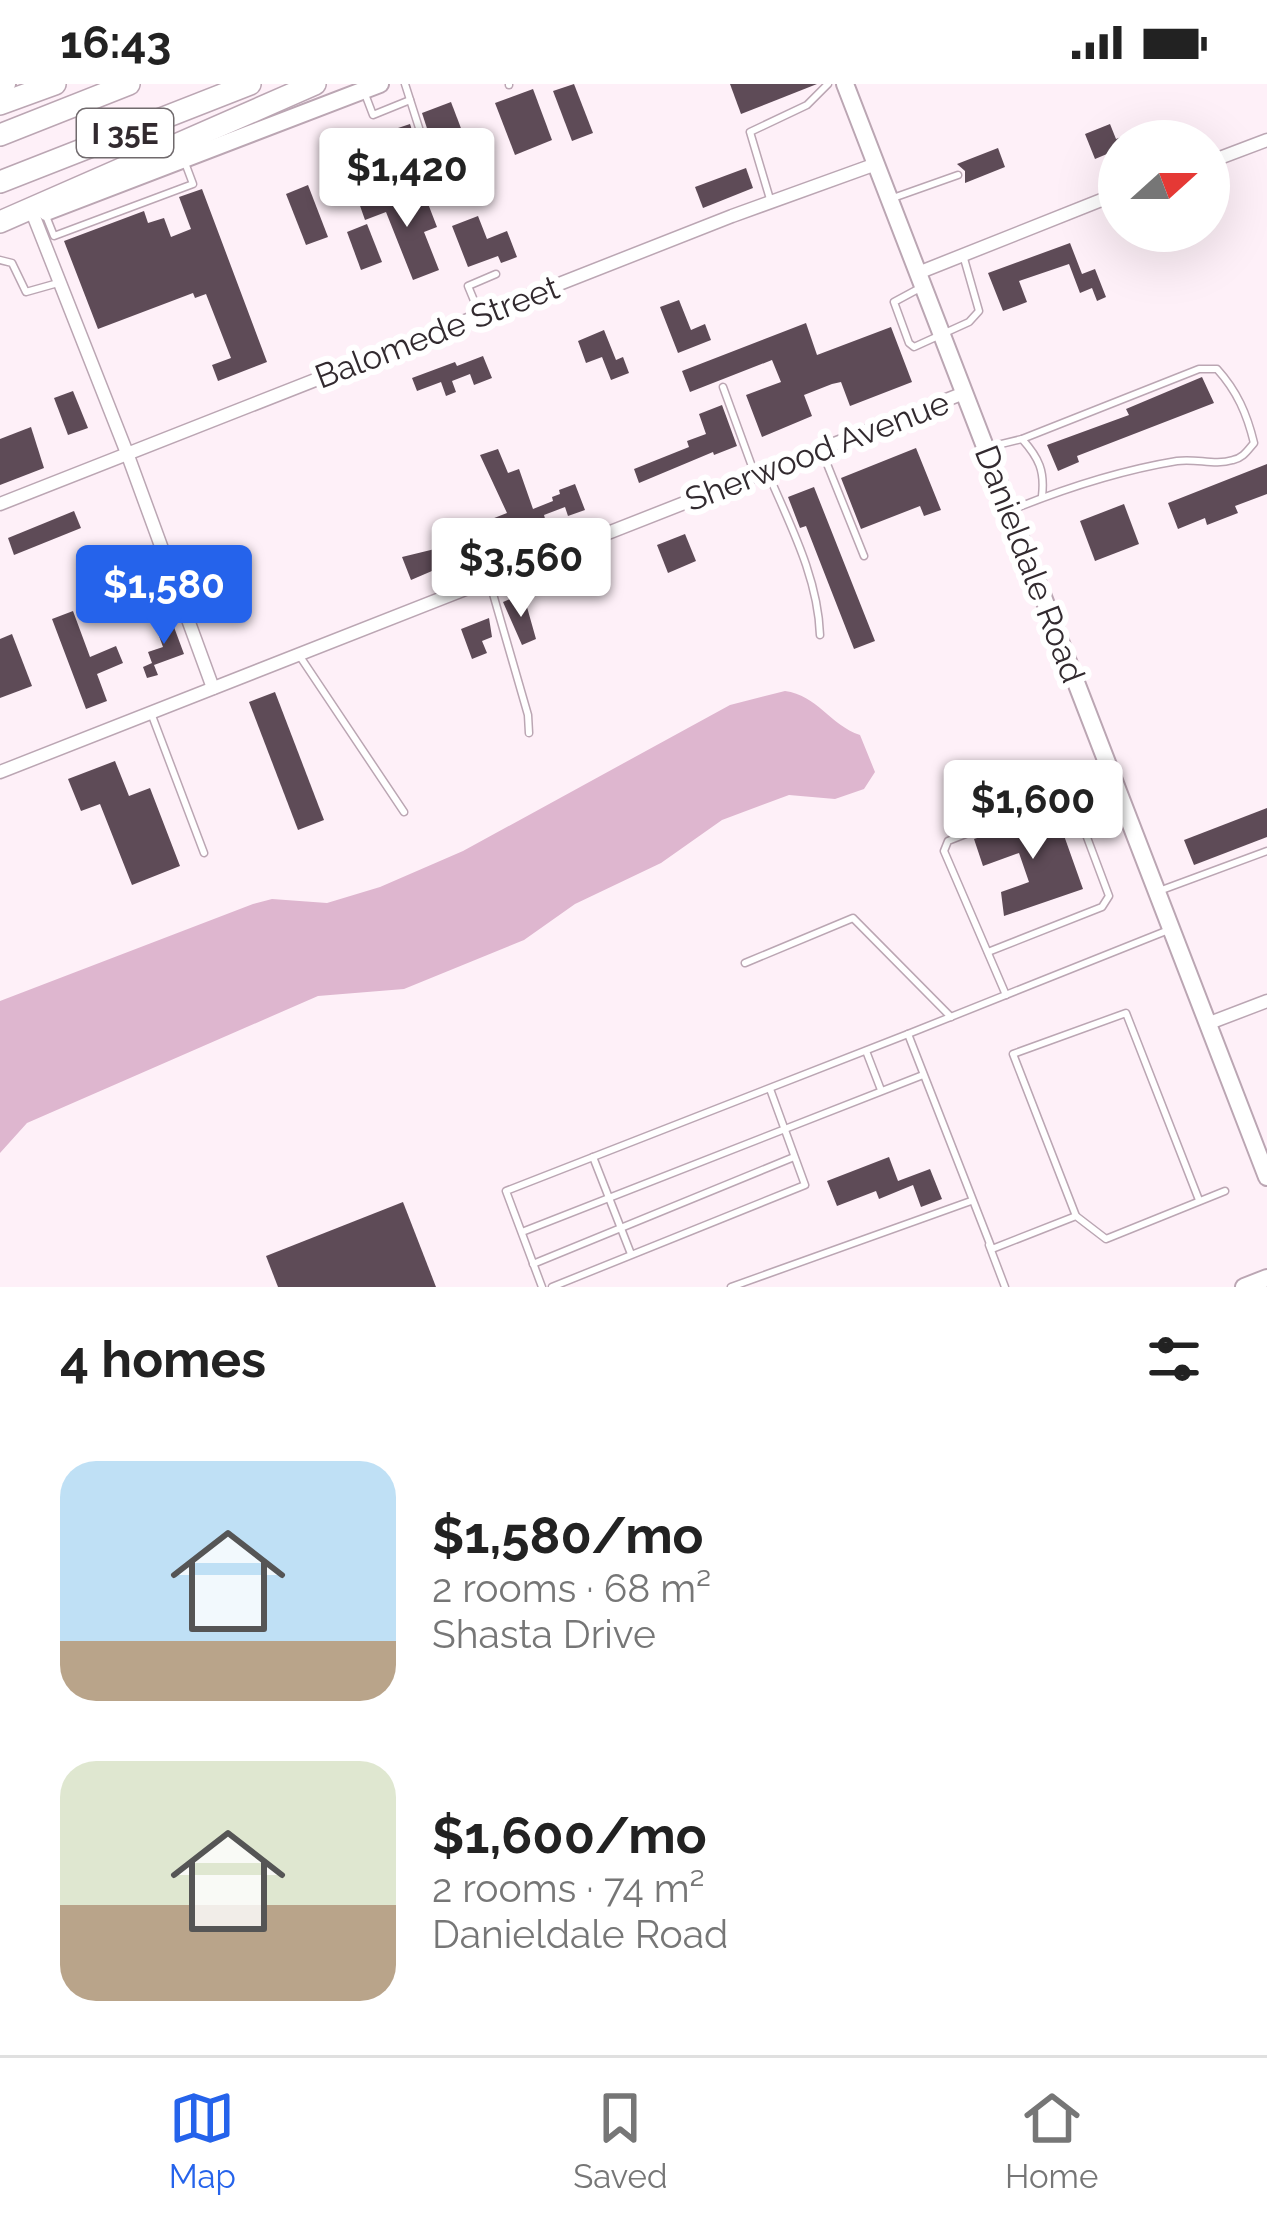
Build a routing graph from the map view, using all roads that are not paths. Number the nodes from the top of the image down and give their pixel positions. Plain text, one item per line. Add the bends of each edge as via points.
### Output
1 (55, 84) edge
2 (129, 84) edge
3 (250, 84) edge
4 (315, 84) edge
5 (405, 84) edge
6 (828, 84) edge
7 (371, 87) edge
8 (850, 88) edge
9 (410, 100) junction
10 (0, 104) edge
11 (0, 135) edge
12 (1267, 140) edge
13 (1230, 154) edge
14 (184, 160) junction
15 (475, 161) dead end
16 (876, 164) junction
17 (958, 175) dead end
18 (0, 182) edge
19 (890, 199) junction
20 (1098, 201) edge
21 (771, 202) junction
22 (39, 215) junction
23 (0, 226) edge
24 (963, 255) junction
25 (0, 260) edge
26 (496, 274) dead end
27 (921, 280) junction
28 (60, 282) junction
29 (480, 315) junction
30 (943, 336) junction
31 (723, 387) dead end
32 (964, 393) junction
33 (1022, 439) junction
34 (986, 448) junction
35 (821, 449) junction
36 (127, 453) junction
37 (761, 473) junction
38 (1042, 496) junction
39 (0, 504) edge
40 (1010, 511) junction
41 (864, 556) dead end
42 (489, 580) junction
43 (820, 635) dead end
44 (299, 656) junction
45 (213, 688) junction
46 (151, 713) junction
47 (529, 733) dead end
48 (0, 772) edge
49 (1111, 777) junction
50 (1070, 793) junction
51 (404, 812) dead end
52 (1267, 851) edge
53 (204, 853) dead end
54 (1155, 892) junction
55 (1170, 929) junction
56 (988, 952) junction
57 (746, 963) dead end
58 (1006, 995) junction
59 (1267, 1001) edge
60 (951, 1017) junction
61 (1207, 1024) junction
62 (908, 1034) junction
63 (866, 1051) junction
64 (923, 1075) junction
65 (770, 1089) junction
66 (881, 1090) junction
67 (784, 1127) junction
68 (1261, 1147) edge
69 (593, 1157) junction
70 (794, 1157) junction
71 (1267, 1178) edge
72 (1225, 1191) dead end
73 (609, 1196) junction
74 (972, 1201) junction
75 (1200, 1201) junction
76 (1076, 1216) junction
77 (621, 1228) junction
78 (521, 1232) junction
79 (632, 1255) junction
80 (533, 1264) junction
81 (1267, 1278) edge
82 (542, 1287) edge
83 (552, 1287) edge
84 (731, 1287) edge
85 (1005, 1287) edge
86 (1244, 1287) edge

1 - 10 highway
2 - 11 highway, I 35E
3 - 18 highway, I 35E
4 - 23 highway
5 - 9 lane
6 - 21 lane via 806,105 750,132
7 - 9 lane via 373,115
7 - 14 street
8 - 16 street, Danieldale Road
9 - 15 lane via 436,178
12 - 13 street
14 - 22 street
14 - 22 lane via 193,184 54,236
16 - 19 street, Danieldale Road
16 - 21 street, Balomede Street
17 - 19 lane
19 - 27 street, Danieldale Road
20 - 24 street
21 - 29 street, Balomede Street
22 - 23 street
22 - 28 street
24 - 27 street
24 - 30 lane via 980,311
25 - 28 lane via 13,263 26,292
26 - 29 lane via 468,286
27 - 30 street, Danieldale Road
27 - 30 lane via 894,302 909,343
28 - 36 street
29 - 36 street, Balomede Street
30 - 32 street, Danieldale Road
31 - 37 lane
32 - 34 street, Danieldale Road
32 - 35 street, Sherwood Avenue
33 - 34 lane
33 - 38 lane via 1044,475
33 - 38 lane via 1199,369 1216,369 1248,419 1254,443 1240,459 1156,464
34 - 40 street, Danieldale Road
35 - 37 street, Sherwood Avenue
35 - 41 lane
36 - 39 street, Balomede Street
36 - 45 street
37 - 42 street, Sherwood Avenue
37 - 43 lane via 802,553
38 - 40 lane
40 - 49 street, Danieldale Road
42 - 44 street, Sherwood Avenue
42 - 47 lane
44 - 45 street, Sherwood Avenue
44 - 51 lane
45 - 46 street, Sherwood Avenue
46 - 48 street, Sherwood Avenue
46 - 53 lane
49 - 50 lane
49 - 54 street, Danieldale Road
50 - 56 lane via 1109,896 1102,907
50 - 56 lane via 948,841 944,850
52 - 54 lane
54 - 55 street, Danieldale Road
55 - 58 lane
55 - 61 street, Danieldale Road
56 - 58 lane
57 - 60 lane via 853,918
58 - 60 lane
59 - 61 street
60 - 62 lane
61 - 68 street, Danieldale Road
62 - 63 lane
62 - 64 lane
63 - 65 lane
63 - 66 lane
64 - 66 lane
64 - 74 lane
65 - 67 lane
65 - 69 lane
66 - 67 lane
67 - 70 lane
67 - 73 lane
68 - 71 street, Danieldale Road
69 - 73 lane
69 - 78 lane via 506,1191
70 - 77 lane
70 - 79 lane via 805,1185
72 - 75 lane
73 - 77 lane
73 - 78 lane
74 - 76 lane via 992,1249
74 - 84 lane
74 - 85 lane
75 - 76 lane via 1106,1239
75 - 76 lane via 1126,1012 1013,1054
77 - 79 lane
77 - 80 lane
78 - 80 lane
79 - 83 lane
80 - 82 lane
81 - 86 street

